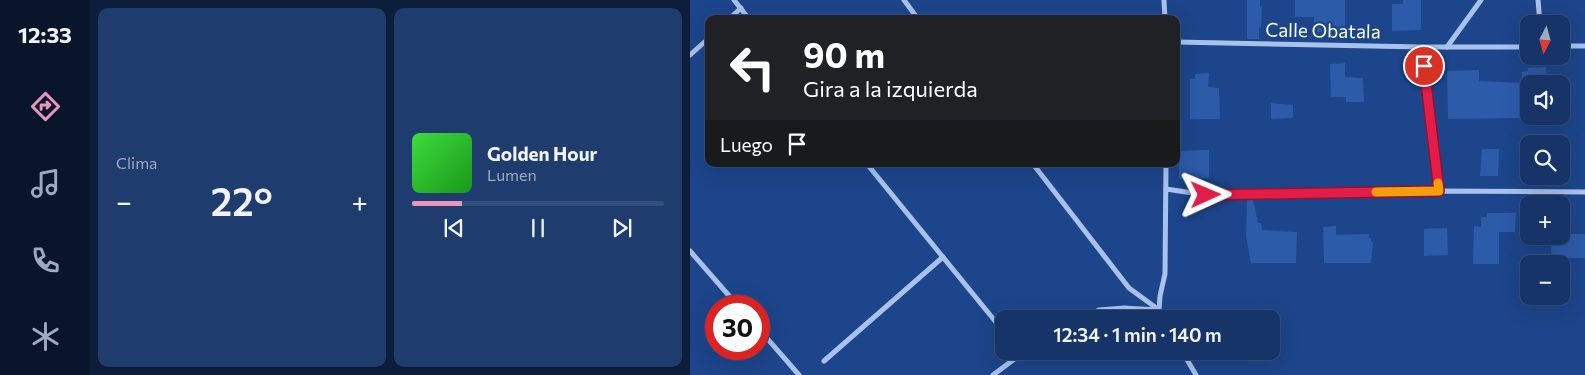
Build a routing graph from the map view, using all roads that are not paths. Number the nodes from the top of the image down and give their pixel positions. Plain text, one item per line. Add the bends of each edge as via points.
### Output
1 (734, 0) edge
2 (904, 0) edge
3 (1164, 0) edge
4 (1481, 0) edge
5 (1538, 0) edge
6 (740, 8) junction
7 (733, 15) edge
8 (746, 15) edge
9 (915, 15) edge
10 (1164, 15) edge
11 (1539, 15) edge
12 (705, 42) edge
13 (1180, 42) edge
14 (1570, 46) edge
15 (1585, 46) edge
16 (1422, 47) junction
17 (1447, 47) junction
18 (1520, 47) edge
19 (690, 55) edge
20 (869, 167) edge
21 (1035, 167) edge
22 (1166, 167) edge
23 (1166, 189) junction
24 (1439, 191) junction
25 (1585, 192) edge
26 (690, 251) edge
27 (943, 257) junction
28 (728, 295) edge
29 (1099, 310) edge
30 (1159, 310) junction
31 (995, 321) edge
32 (770, 342) edge
33 (1012, 360) edge
34 (1187, 360) edge
35 (824, 361) dead end
36 (799, 375) edge
37 (993, 375) edge
38 (1196, 375) edge

1 - 6 street
2 - 9 street
3 - 10 street
4 - 17 street
5 - 11 street
6 - 7 street
6 - 8 street
12 - 19 street
13 - 16 street, Calle Obatala
14 - 15 street
16 - 17 street, Calle Obatala
16 - 24 street
17 - 18 street, Calle Obatala
20 - 27 street
21 - 30 street via 1129,288
22 - 23 street
23 - 24 street via 1206,195
23 - 30 street via 1165,274
24 - 25 street
26 - 28 street
27 - 31 street
27 - 35 street
29 - 30 street
32 - 36 street
33 - 37 street
34 - 38 street

